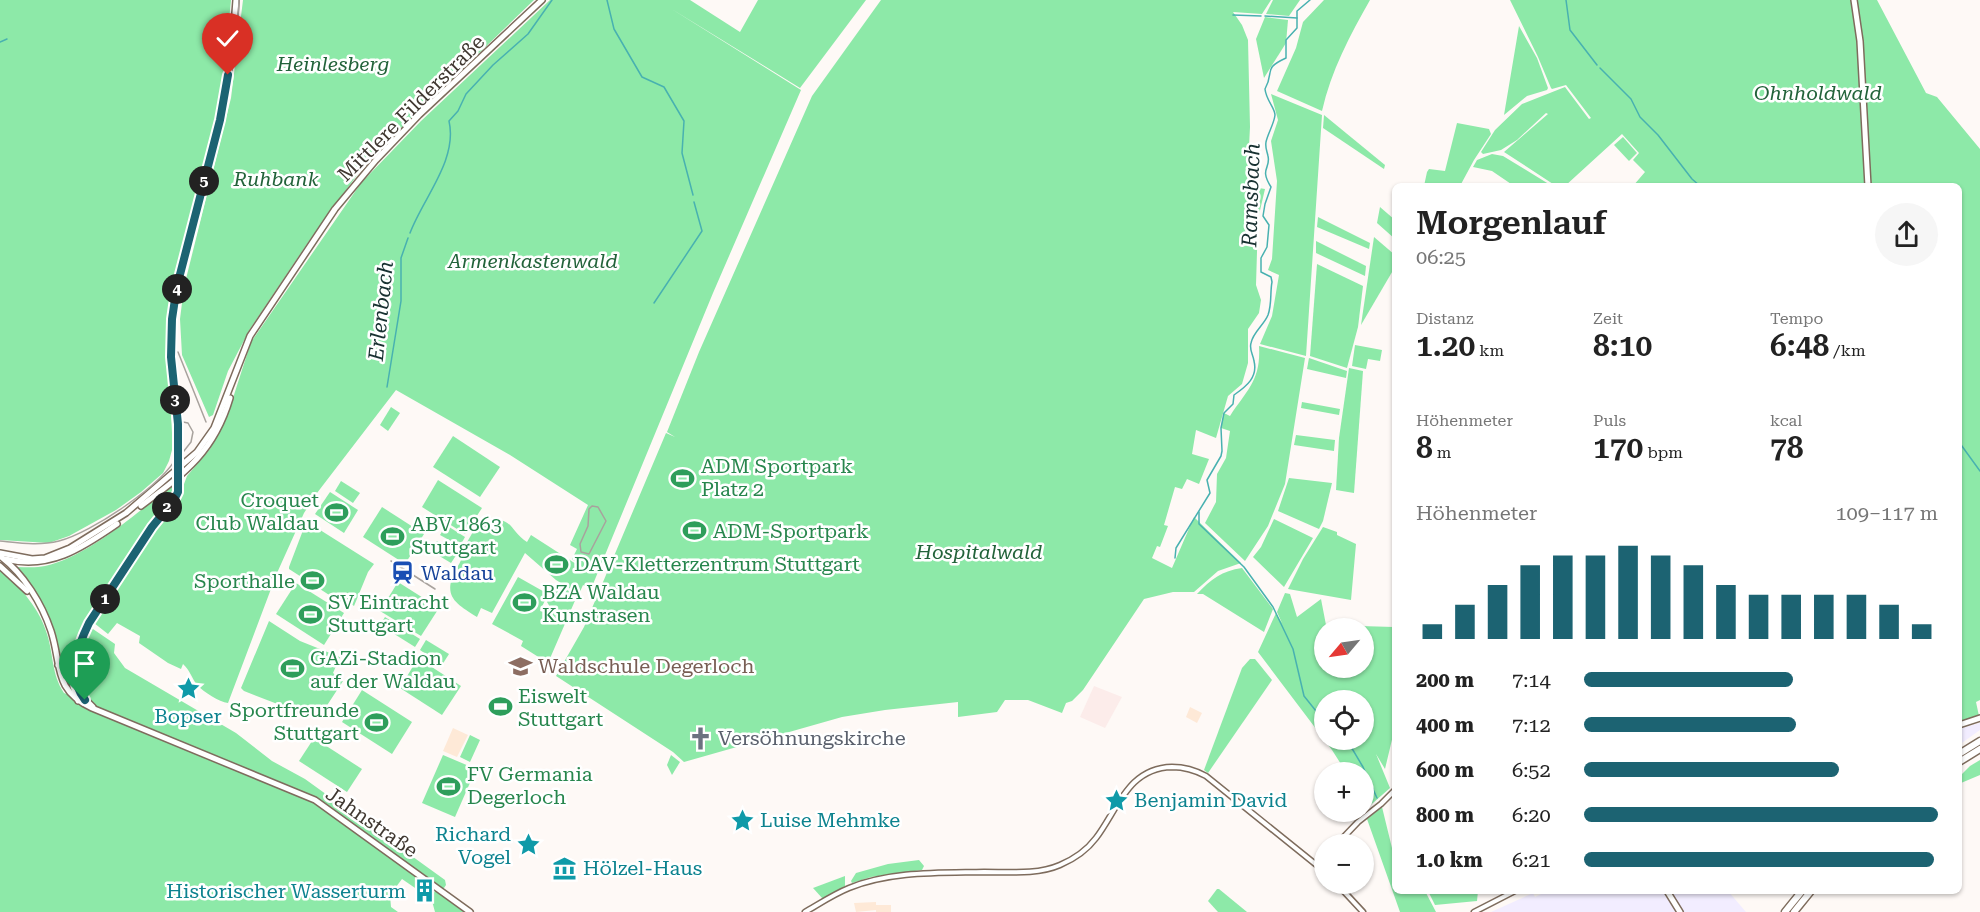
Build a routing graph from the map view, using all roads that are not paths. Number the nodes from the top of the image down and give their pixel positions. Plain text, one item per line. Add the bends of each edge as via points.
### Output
1 (236, 0) edge
2 (542, 0) edge
3 (1854, 0) edge
4 (1868, 183) edge
5 (236, 369) junction
6 (214, 428) junction
7 (214, 437) junction
8 (178, 451) junction
9 (197, 452) junction
10 (178, 473) junction
11 (1, 556) edge
12 (26, 563) junction
13 (0, 566) edge
14 (20, 576) junction
15 (40, 607) junction
16 (58, 665) junction
17 (74, 665) junction
18 (73, 676) junction
19 (78, 701) junction
20 (97, 710) junction
21 (1980, 718) edge
22 (1962, 724) edge
23 (1980, 741) edge
24 (1980, 749) edge
25 (1962, 752) edge
26 (1962, 760) edge
27 (1392, 793) edge
28 (1347, 834) edge
29 (1314, 862) edge
30 (1346, 894) edge
31 (1509, 894) edge
32 (1669, 894) edge
33 (1800, 894) edge
34 (1809, 894) edge
35 (470, 912) edge
36 (805, 912) edge
37 (1363, 912) edge
38 (1474, 912) edge
39 (1680, 912) edge
40 (1785, 912) edge
41 (1794, 912) edge

1 - 8 main road via 225,97 172,319
2 - 5 main road, Mittlere Filderstraße via 419,116 358,180 334,209 250,336
3 - 4 main road via 1861,52
5 - 6 main road, Mittlere Filderstraße
5 - 7 main road, Mittlere Filderstraße via 226,411
6 - 7 main road
6 - 9 main road, Mittlere Filderstraße
7 - 10 main road, Mittlere Filderstraße via 198,459
8 - 9 main road via 187,457
8 - 10 main road
9 - 10 main road, Mittlere Filderstraße
10 - 11 main road, Mittlere Filderstraße via 126,513 64,551 45,558
10 - 12 main road, Mittlere Filderstraße via 136,510 95,538 59,557
10 - 17 main road via 174,500 89,623
11 - 12 main road, Mittlere Filderstraße
11 - 14 main road
12 - 14 main road
13 - 15 main road
14 - 15 main road
15 - 16 main road via 54,640
16 - 17 main road
16 - 19 main road via 64,685
17 - 18 main road
18 - 19 main road
18 - 20 main road via 82,696
19 - 20 main road, Jahnstraße
20 - 35 main road, Jahnstraße via 315,800
21 - 22 main road
23 - 25 highway
24 - 26 highway
27 - 28 street
29 - 36 street via 1206,777 1187,768 1163,768 1142,775 1131,784 1093,842 1060,865 1030,872 892,877 849,888
30 - 37 street
31 - 38 street
32 - 39 main road
33 - 40 highway
34 - 41 highway

